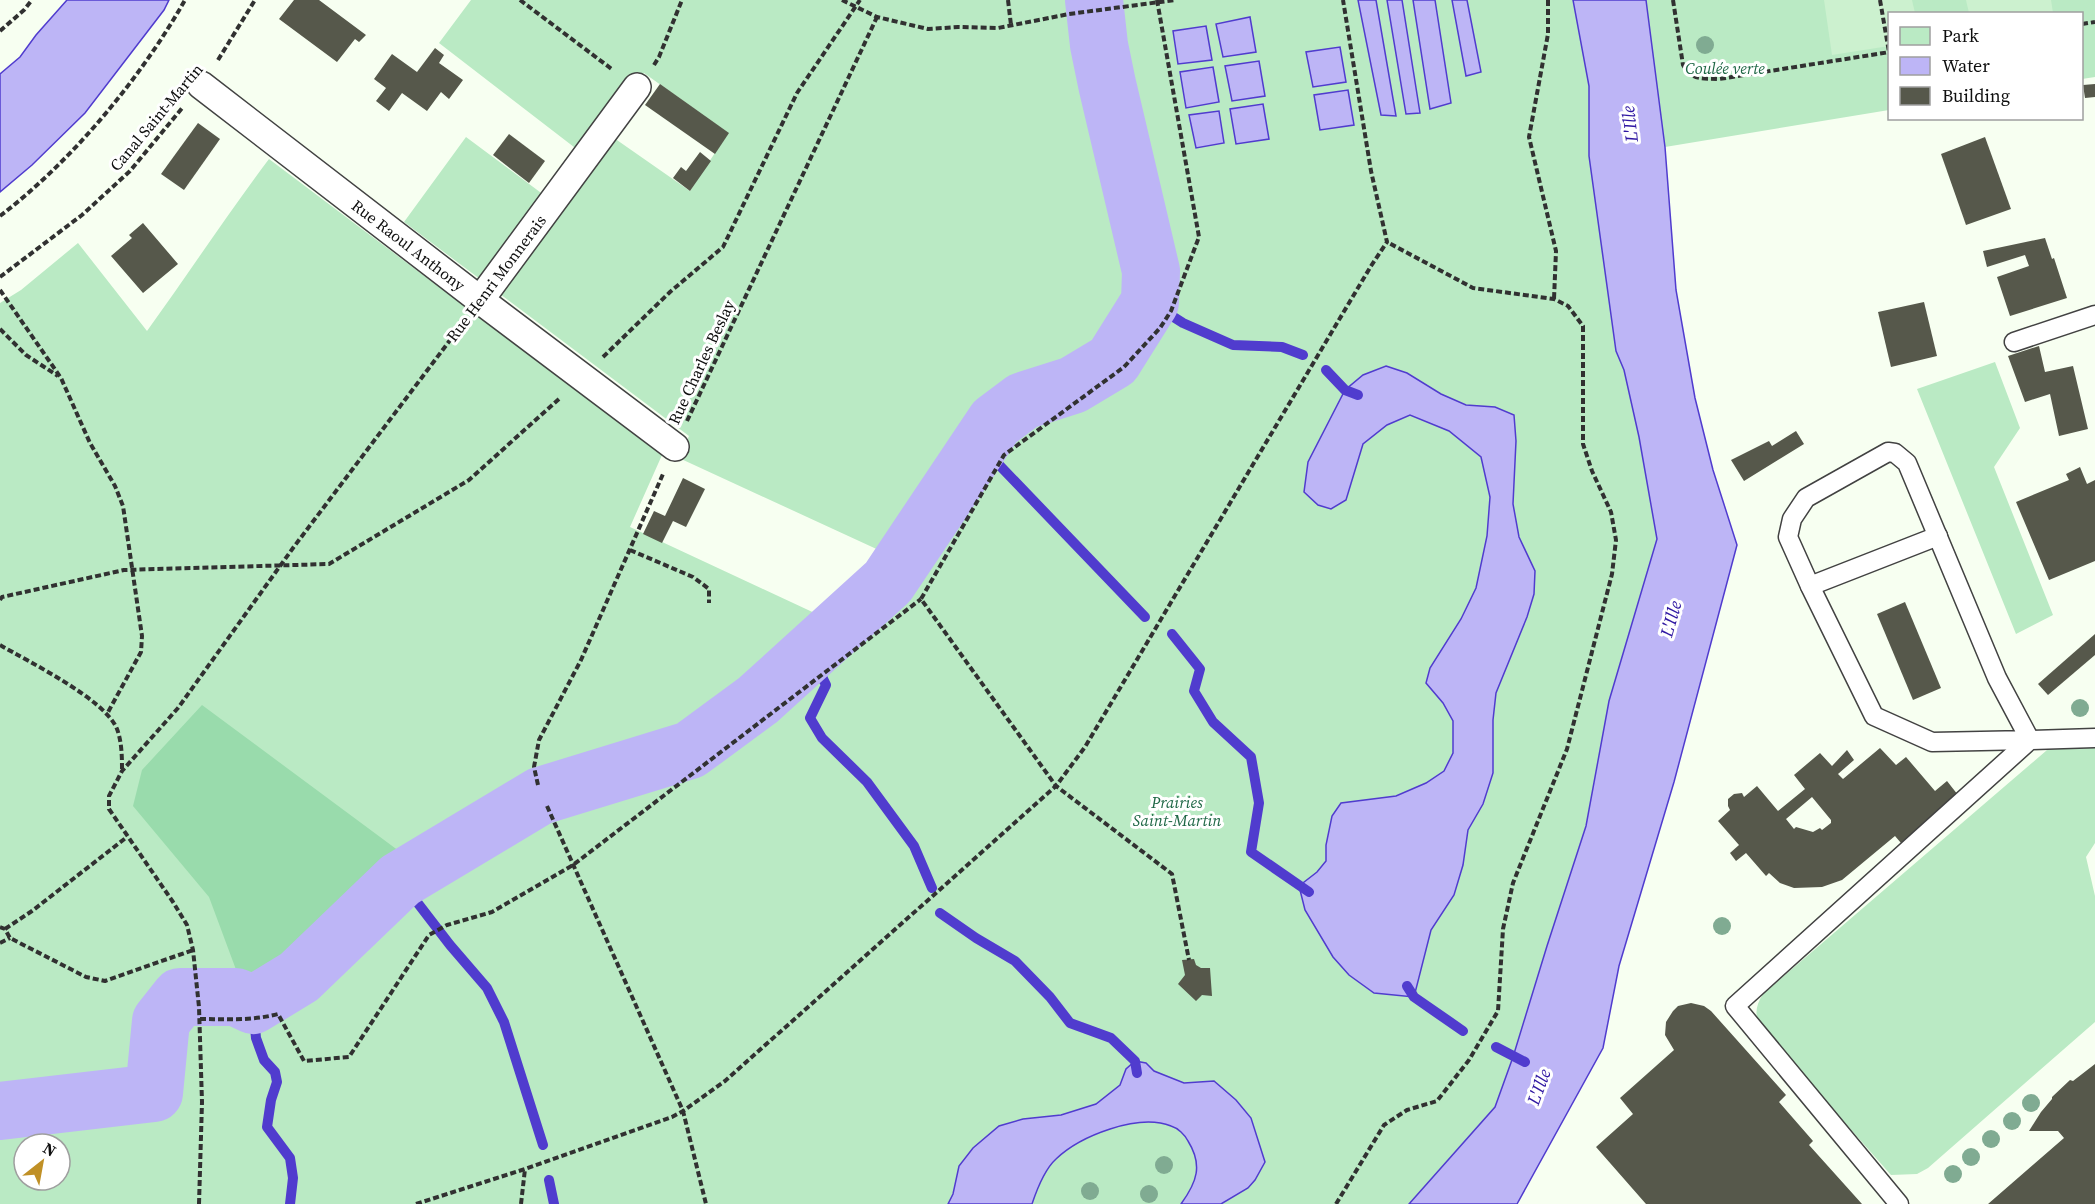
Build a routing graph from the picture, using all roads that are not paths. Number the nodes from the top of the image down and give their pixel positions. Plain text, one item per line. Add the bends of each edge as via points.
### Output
1 (201, 85) road end
2 (637, 87) road end
3 (480, 300) junction
4 (2095, 315) edge
5 (2014, 342) dead end
6 (675, 447) road end
7 (1938, 536) junction
8 (1810, 586) junction
9 (2095, 738) edge
10 (2030, 740) junction
11 (1899, 1204) edge

1 - 3 street, Rue Raoul Anthony
2 - 3 street, Rue Henri Monnerais
3 - 6 street, Rue Raoul Anthony
4 - 5 lane
7 - 8 lane
7 - 8 lane via 1907,463 1888,452 1806,498 1792,519 1788,537
7 - 10 lane via 1997,678
8 - 10 lane via 1874,716 1932,742
9 - 10 lane
10 - 11 lane via 1735,1006

